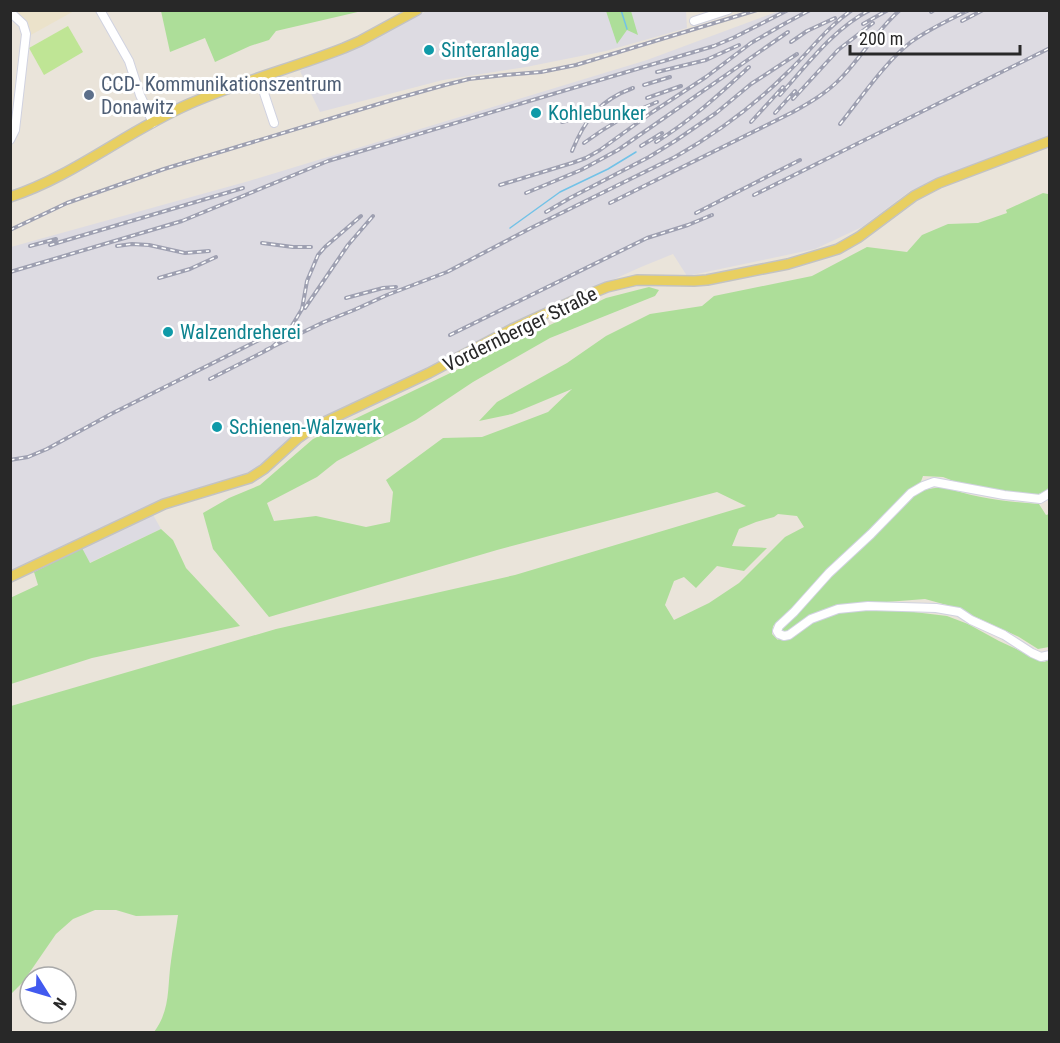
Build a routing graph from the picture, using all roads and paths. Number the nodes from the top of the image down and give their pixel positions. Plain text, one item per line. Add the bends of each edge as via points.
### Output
1 (100, 10) edge
2 (417, 10) edge
3 (728, 10) edge
4 (10, 12) edge
5 (694, 21) dead end
6 (259, 78) junction
7 (153, 123) junction
8 (274, 123) dead end
9 (10, 140) edge
10 (1050, 141) edge
11 (10, 197) edge
12 (1050, 493) edge
13 (10, 578) edge
14 (1050, 655) edge

1 - 7 street via 129,61
2 - 6 main road via 346,47
3 - 5 street
4 - 9 street via 23,24 26,34 15,130
6 - 7 main road via 188,104
6 - 8 street
7 - 11 main road via 41,185
10 - 13 main road, Vordernberger Straße via 939,183 838,249 788,264 707,280 628,282 573,301 312,429 250,478 164,504
12 - 14 street via 1040,499 934,482 923,486 911,493 829,573 777,631 789,635 821,614 848,607 936,608 959,612 1041,657

